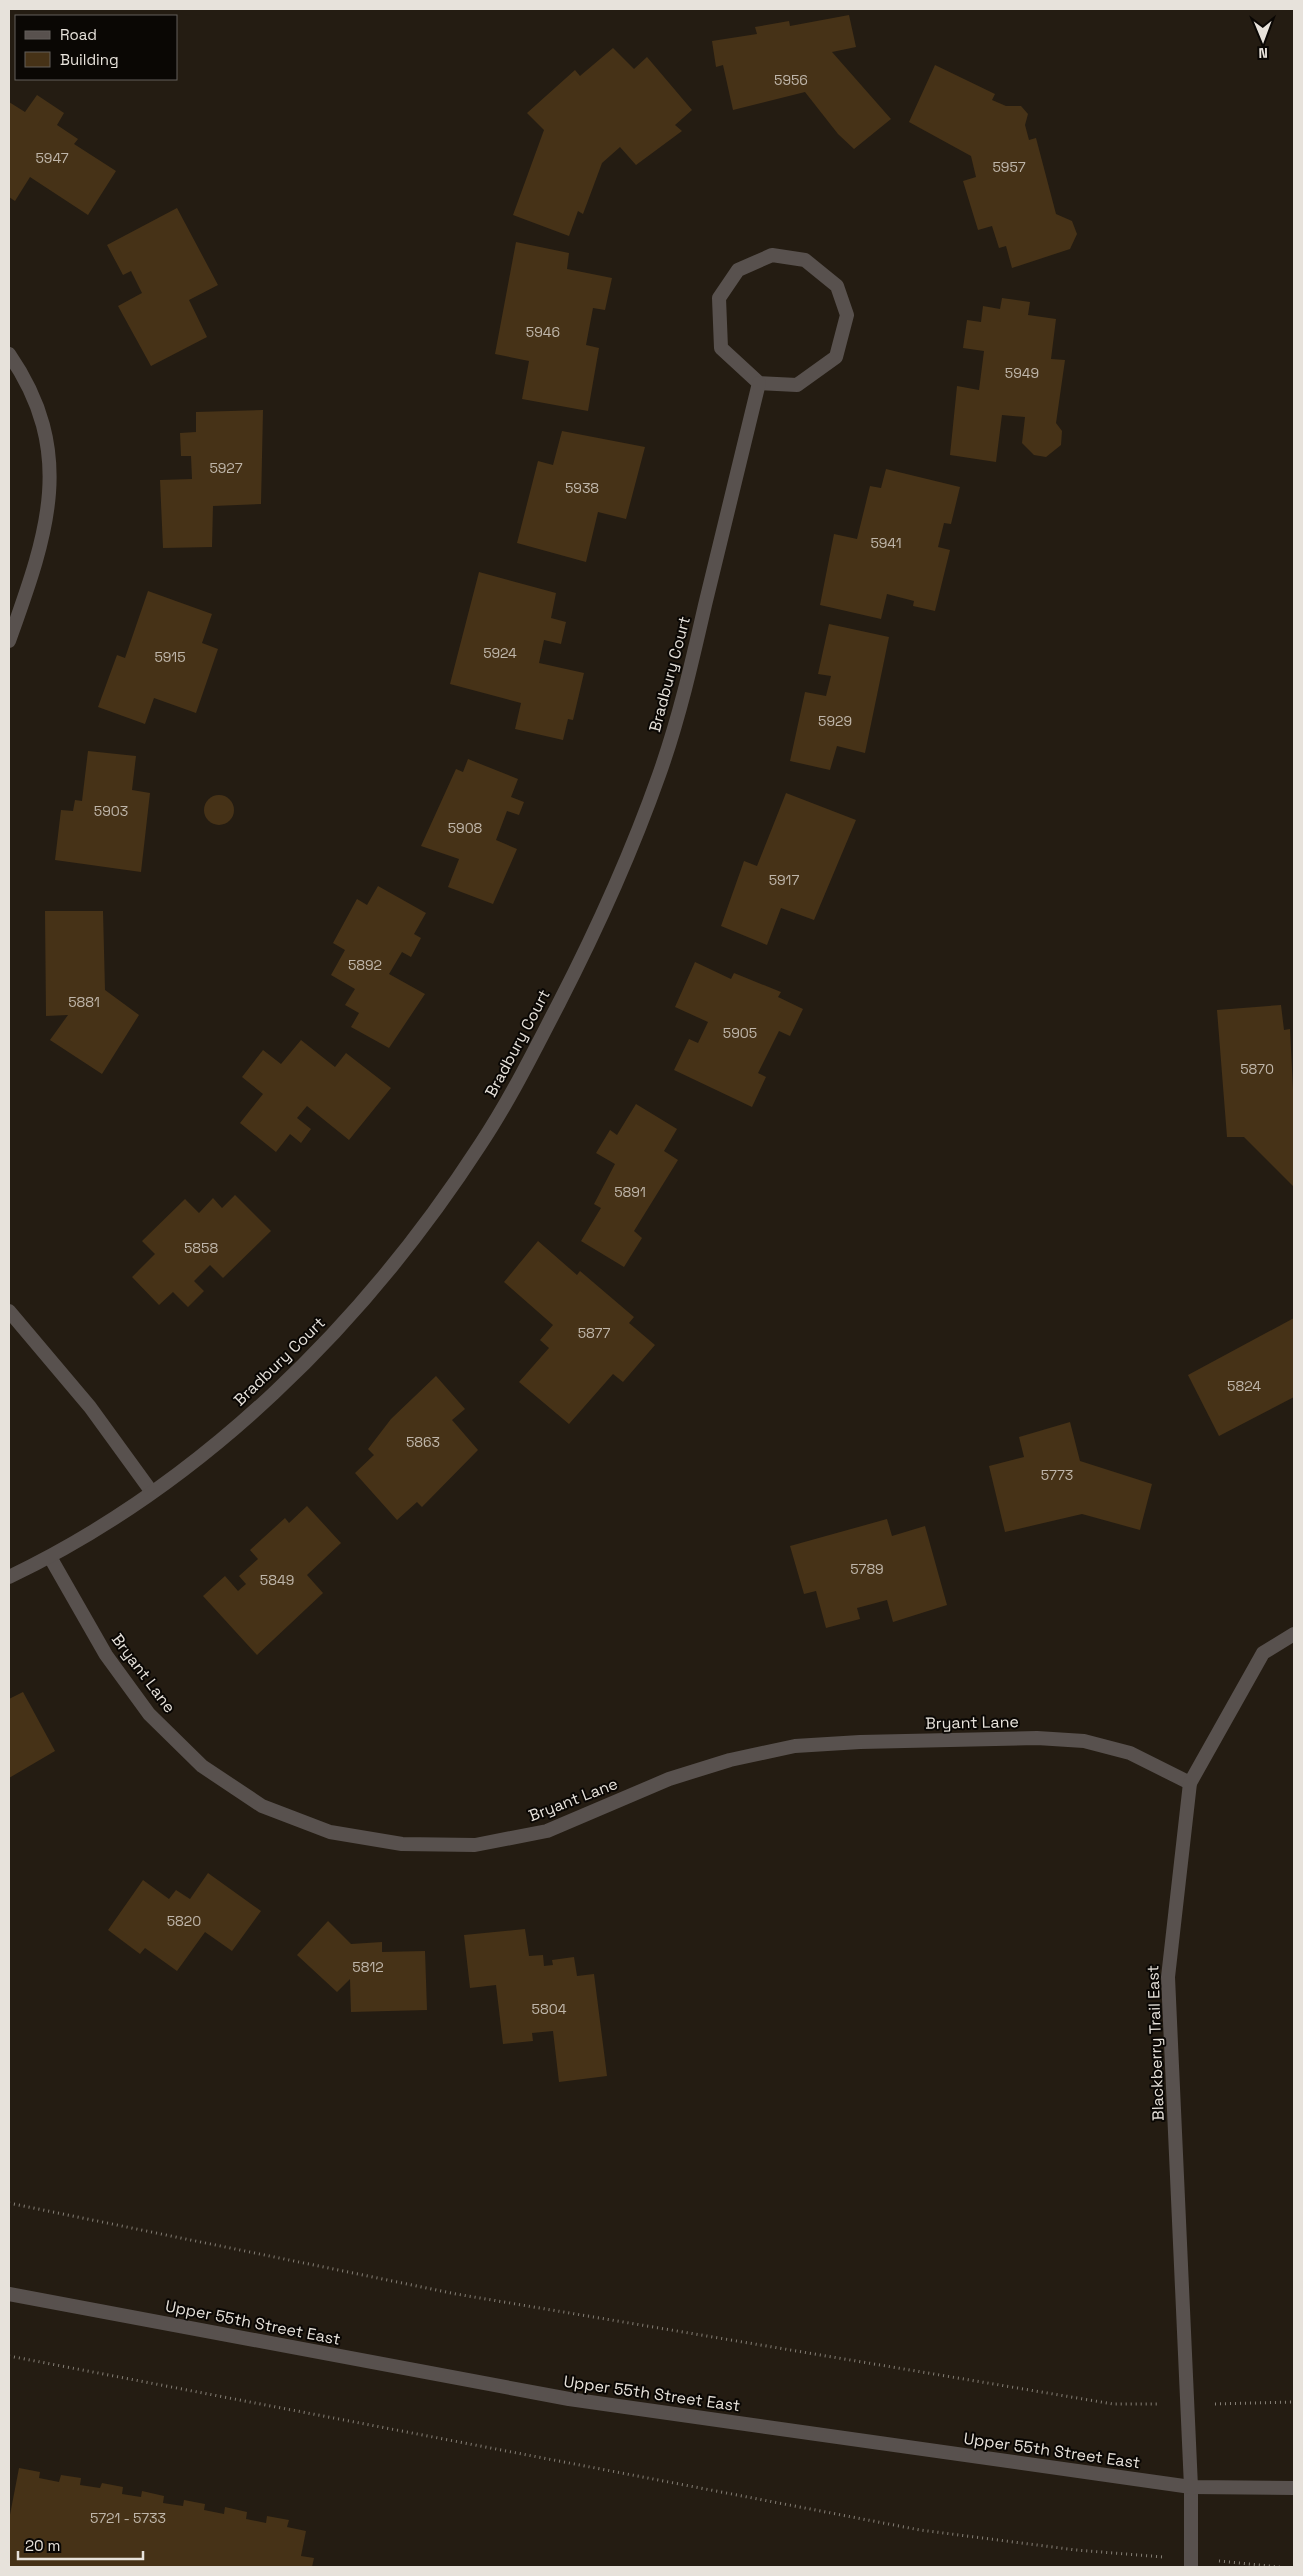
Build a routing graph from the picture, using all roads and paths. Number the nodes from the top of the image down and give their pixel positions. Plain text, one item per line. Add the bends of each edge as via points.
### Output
1 (9, 354) edge
2 (759, 383) junction
3 (9, 641) edge
4 (9, 1311) edge
5 (151, 1491) junction
6 (50, 1557) junction
7 (9, 1577) edge
8 (1294, 1634) edge
9 (1190, 1783) junction
10 (9, 2203) edge
11 (9, 2294) edge
12 (9, 2356) edge
13 (1294, 2402) edge
14 (1187, 2405) junction
15 (1191, 2488) junction
16 (1294, 2488) edge
17 (1191, 2563) edge
18 (1280, 2567) edge

1 - 3 street via 22,372 41,416 50,462 48,512 43,537
2 - 2 street via 797,385 836,357 847,315 838,286 805,260 772,255 738,270 719,298 721,348
2 - 5 street, Bradbury Court via 685,688 660,772 602,916 527,1065 481,1144 379,1283 259,1406
4 - 5 street via 90,1407
5 - 6 street, Bradbury Court
6 - 7 street, Bradbury Court
6 - 9 street, Bryant Lane via 117,1670 149,1714 195,1760 262,1806 330,1832 402,1844 475,1845 547,1831 669,1779 730,1760 796,1746 1037,1738 1084,1741 1130,1753
8 - 9 street, Blackberry Trail East via 1264,1653
9 - 14 street, Blackberry Trail East via 1168,1976
10 - 14 path via 476,2297 1114,2404
11 - 15 street, Upper 55th Street East via 569,2399
12 - 17 path via 920,2530
13 - 14 path
14 - 15 street, Blackberry Trail East
15 - 16 street, Upper 55th Street East
15 - 17 street, Blackberry Trail East
17 - 18 path

